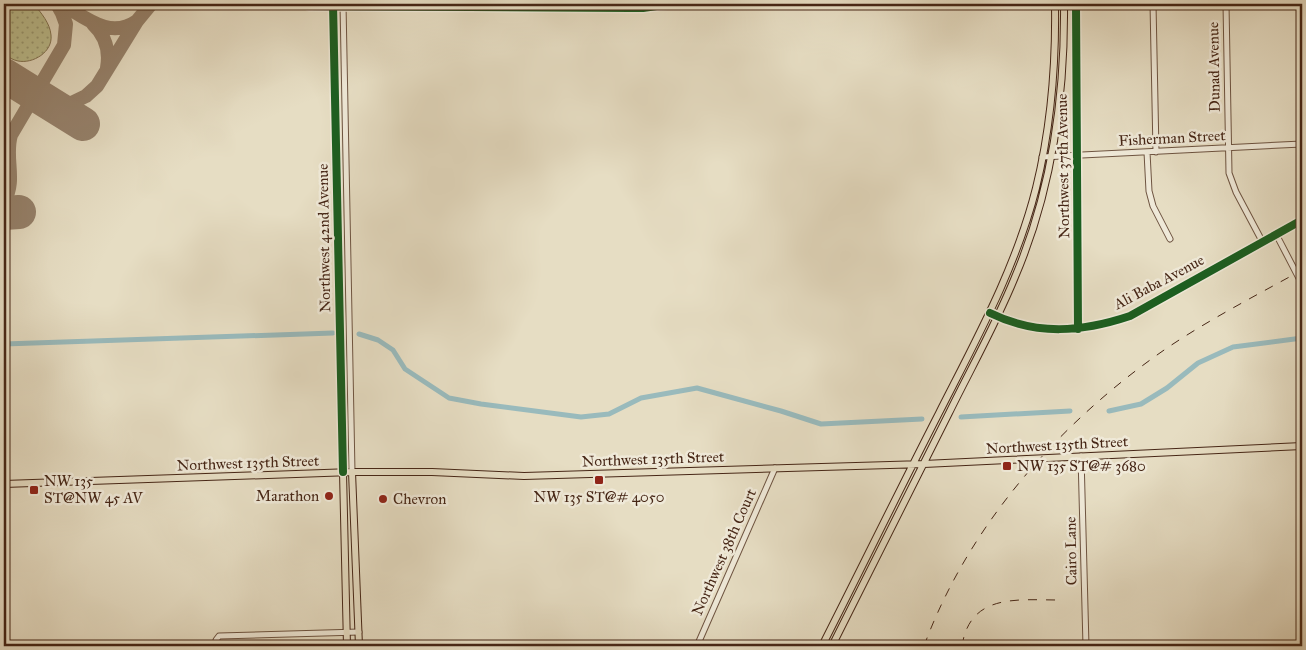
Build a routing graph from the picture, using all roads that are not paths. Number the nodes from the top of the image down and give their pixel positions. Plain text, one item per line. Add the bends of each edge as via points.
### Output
1 (670, 4) edge
2 (1055, 4) edge
3 (1064, 4) edge
4 (1076, 4) edge
5 (1153, 4) edge
6 (1226, 4) edge
7 (333, 5) edge
8 (343, 5) edge
9 (429, 5) edge
10 (309, 6) dead end
11 (1302, 144) edge
12 (1228, 147) junction
13 (1148, 152) junction
14 (1156, 152) junction
15 (1076, 155) junction
16 (1052, 156) junction
17 (1042, 157) junction
18 (336, 163) junction
19 (346, 163) junction
20 (1302, 220) edge
21 (1276, 234) junction
22 (1170, 239) dead end
23 (1262, 241) junction
24 (1302, 284) edge
25 (990, 313) junction
26 (998, 317) junction
27 (340, 323) junction
28 (349, 323) junction
29 (1078, 329) junction
30 (1302, 446) edge
31 (1081, 456) junction
32 (914, 464) junction
33 (924, 464) junction
34 (774, 468) junction
35 (343, 472) junction
36 (352, 472) junction
37 (4, 484) edge
38 (359, 632) junction
39 (346, 633) junction
40 (216, 646) edge
41 (347, 646) edge
42 (359, 646) edge
43 (697, 646) edge
44 (822, 646) edge
45 (832, 646) edge
46 (1086, 646) edge

1 - 9 street via 642,8
2 - 17 main road via 1053,88
3 - 16 main road via 1062,89
4 - 15 street, Northwest 37th Avenue
5 - 14 street
6 - 12 street, Dunad Avenue
7 - 8 street
7 - 10 street
7 - 18 street, Northwest 42nd Avenue
8 - 9 street
8 - 19 street, Northwest 42nd Avenue
11 - 12 street, Fisherman Street
12 - 14 street, Fisherman Street
12 - 23 street, Dunad Avenue via 1229,173
13 - 14 street, Fisherman Street
13 - 15 street, Fisherman Street
13 - 22 street via 1149,190 1153,206
15 - 16 street, Fisherman Street
15 - 29 street, Northwest 37th Avenue
16 - 17 street, Fisherman Street
16 - 26 main road via 1029,242
17 - 25 main road via 1019,244
18 - 19 street
18 - 27 street, Northwest 42nd Avenue
19 - 28 street, Northwest 42nd Avenue
20 - 21 street, Ali Baba Avenue
21 - 23 street, Ali Baba Avenue
21 - 24 street
23 - 29 street, Ali Baba Avenue via 1130,316
25 - 26 street, Ali Baba Avenue
25 - 32 main road
26 - 29 street, Ali Baba Avenue via 1022,324
26 - 33 main road
27 - 28 street
27 - 35 street, Northwest 42nd Avenue
28 - 36 street, Northwest 42nd Avenue
30 - 31 main road, Northwest 135th Street
31 - 33 main road, Northwest 135th Street
31 - 46 street, Cairo Lane
32 - 33 main road, Northwest 135th Street
32 - 34 main road, Northwest 135th Street
32 - 44 main road
33 - 45 main road
34 - 36 main road, Northwest 135th Street via 524,476
34 - 43 street, Northwest 38th Court
35 - 36 main road, Northwest 135th Street
35 - 37 main road, Northwest 135th Street
35 - 39 main road, Northwest 42nd Avenue
36 - 38 main road, Northwest 42nd Avenue
38 - 39 street
38 - 42 main road, Northwest 42nd Avenue
39 - 40 street via 220,636
39 - 41 main road, Northwest 42nd Avenue

